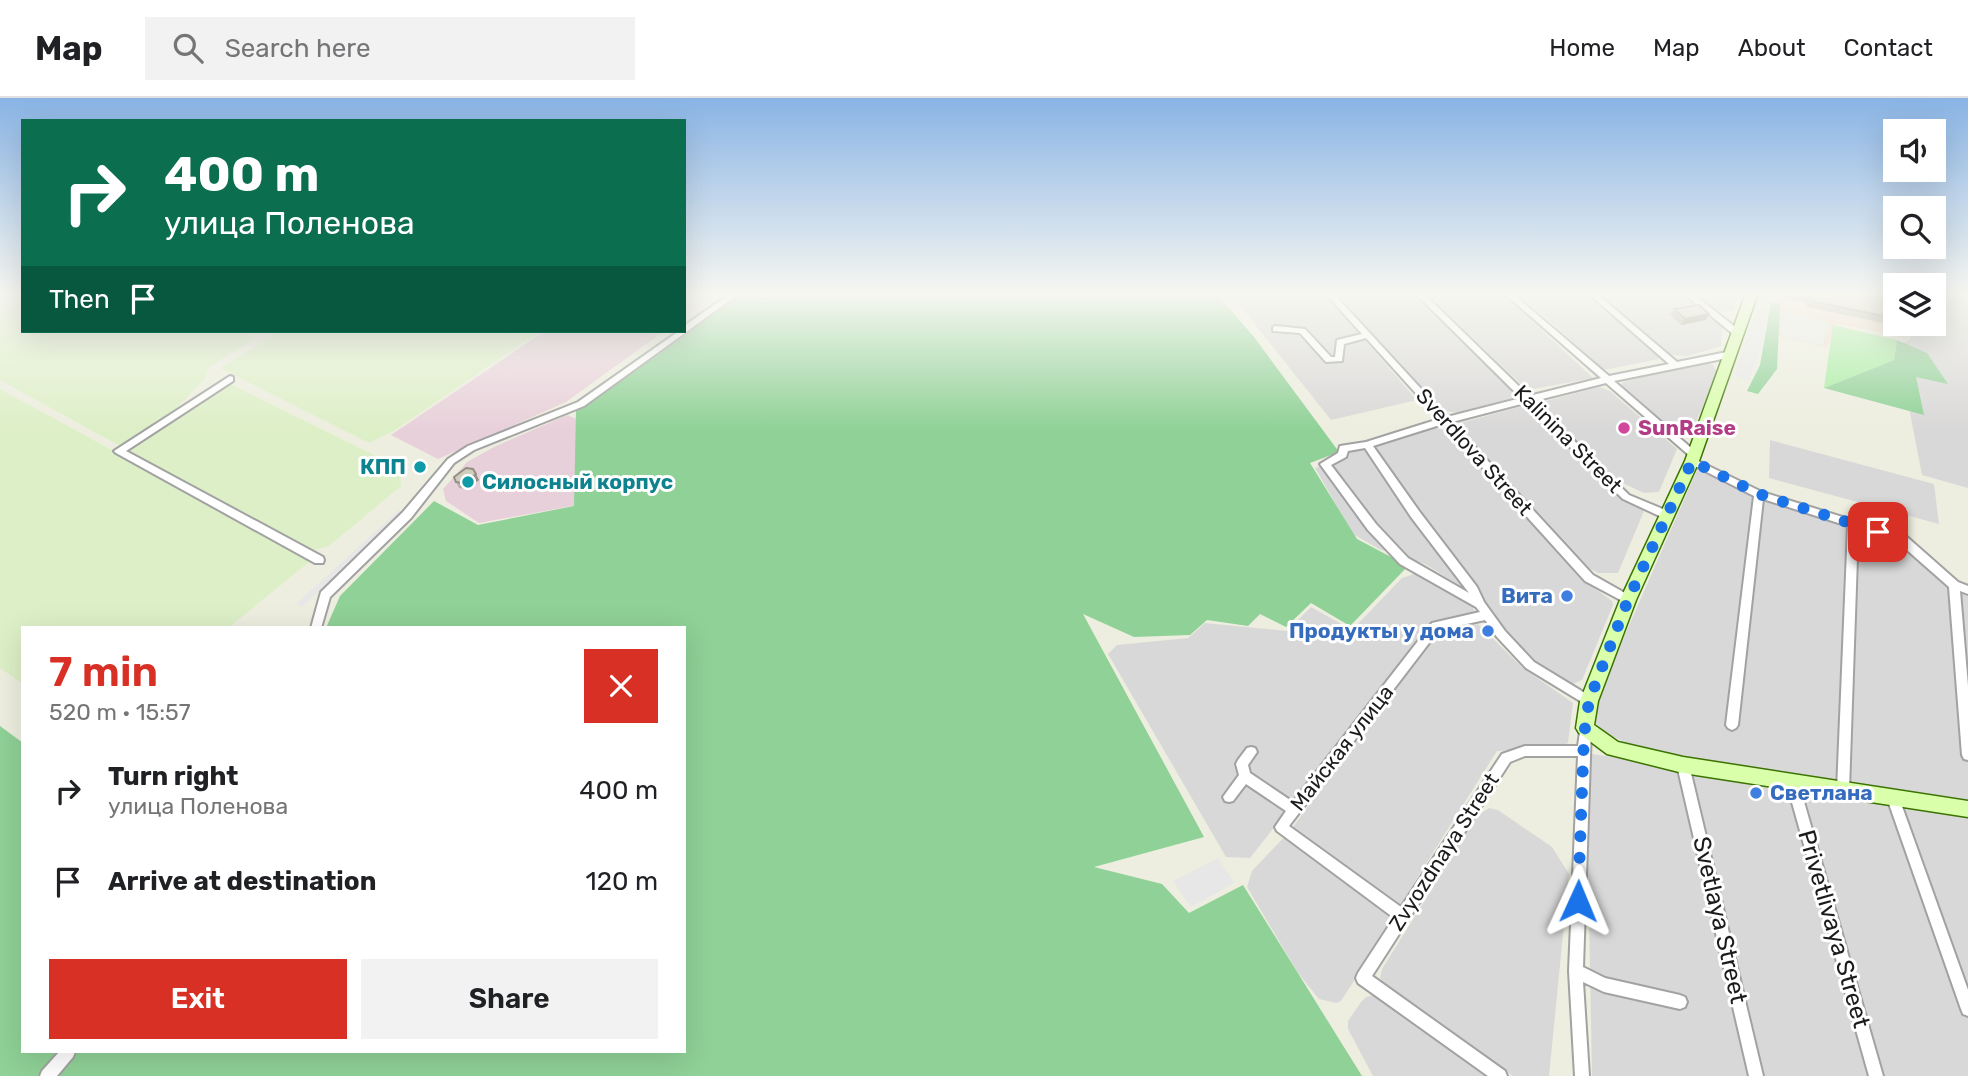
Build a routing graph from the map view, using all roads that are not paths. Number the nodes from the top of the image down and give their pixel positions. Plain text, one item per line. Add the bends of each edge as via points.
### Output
1 (672, 339) edge
2 (1308, 339) edge
3 (1353, 339) edge
4 (1371, 339) edge
5 (1466, 339) edge
6 (1559, 339) edge
7 (1645, 339) edge
8 (1733, 339) edge
9 (1727, 355) junction
10 (1675, 365) junction
11 (230, 379) dead end
12 (1605, 380) junction
13 (1530, 401) junction
14 (1446, 420) junction
15 (1367, 445) junction
16 (1693, 458) junction
17 (1759, 494) junction
18 (1665, 515) junction
19 (1853, 523) junction
20 (319, 560) dead end
21 (1954, 585) junction
22 (1968, 590) edge
23 (1628, 600) junction
24 (1480, 604) junction
25 (1487, 615) junction
26 (317, 626) edge
27 (1589, 701) junction
28 (1732, 724) dead end
29 (1585, 728) junction
30 (1584, 751) junction
31 (1251, 752) dead end
32 (1968, 755) edge
33 (1683, 765) junction
34 (1245, 776) junction
35 (1792, 782) junction
36 (1843, 790) junction
37 (1229, 797) dead end
38 (1894, 798) junction
39 (1294, 809) junction
40 (1968, 809) edge
41 (1401, 915) junction
42 (1576, 971) junction
43 (1680, 1002) dead end
44 (1968, 1009) edge
45 (67, 1053) edge
46 (47, 1076) edge
47 (1500, 1076) edge
48 (1582, 1076) edge
49 (1756, 1076) edge
50 (1876, 1076) edge

1 - 26 street via 582,404 471,448 451,461 389,534 325,595
2 - 3 street via 1329,360 1339,359 1340,342
4 - 14 street, Sverdlova Street
5 - 13 street, Kalinina Street
6 - 12 street
7 - 10 street
8 - 9 street
9 - 10 street
9 - 16 street
10 - 12 street
11 - 20 street via 119,452
12 - 13 street
12 - 16 street
13 - 14 street
13 - 18 street, Kalinina Street via 1626,497
14 - 15 street
14 - 23 street, Sverdlova Street via 1589,578
15 - 24 street
15 - 24 street via 1343,447 1343,455 1325,464 1404,561
16 - 17 street
16 - 18 street
17 - 19 street
17 - 28 street
18 - 23 street
19 - 21 street via 1903,540
19 - 36 street
21 - 22 street
21 - 32 street
23 - 27 street
24 - 25 street
25 - 27 street via 1530,665
25 - 39 street, Майская улица via 1436,626
27 - 29 street
29 - 30 street
29 - 33 street via 1613,749
30 - 41 street, Zvyozdnaya Street via 1525,751 1506,758
30 - 42 street
31 - 34 street via 1242,764
33 - 35 street
33 - 49 street, Svetlaya Street
34 - 37 street
34 - 39 street
35 - 36 street
35 - 50 street, Privetlivaya Street
36 - 38 street
38 - 40 street
38 - 44 street
39 - 41 street, Майская улица via 1281,827
41 - 47 street, Zvyozdnaya Street via 1363,978
42 - 43 street via 1604,985
42 - 48 street
45 - 46 street

